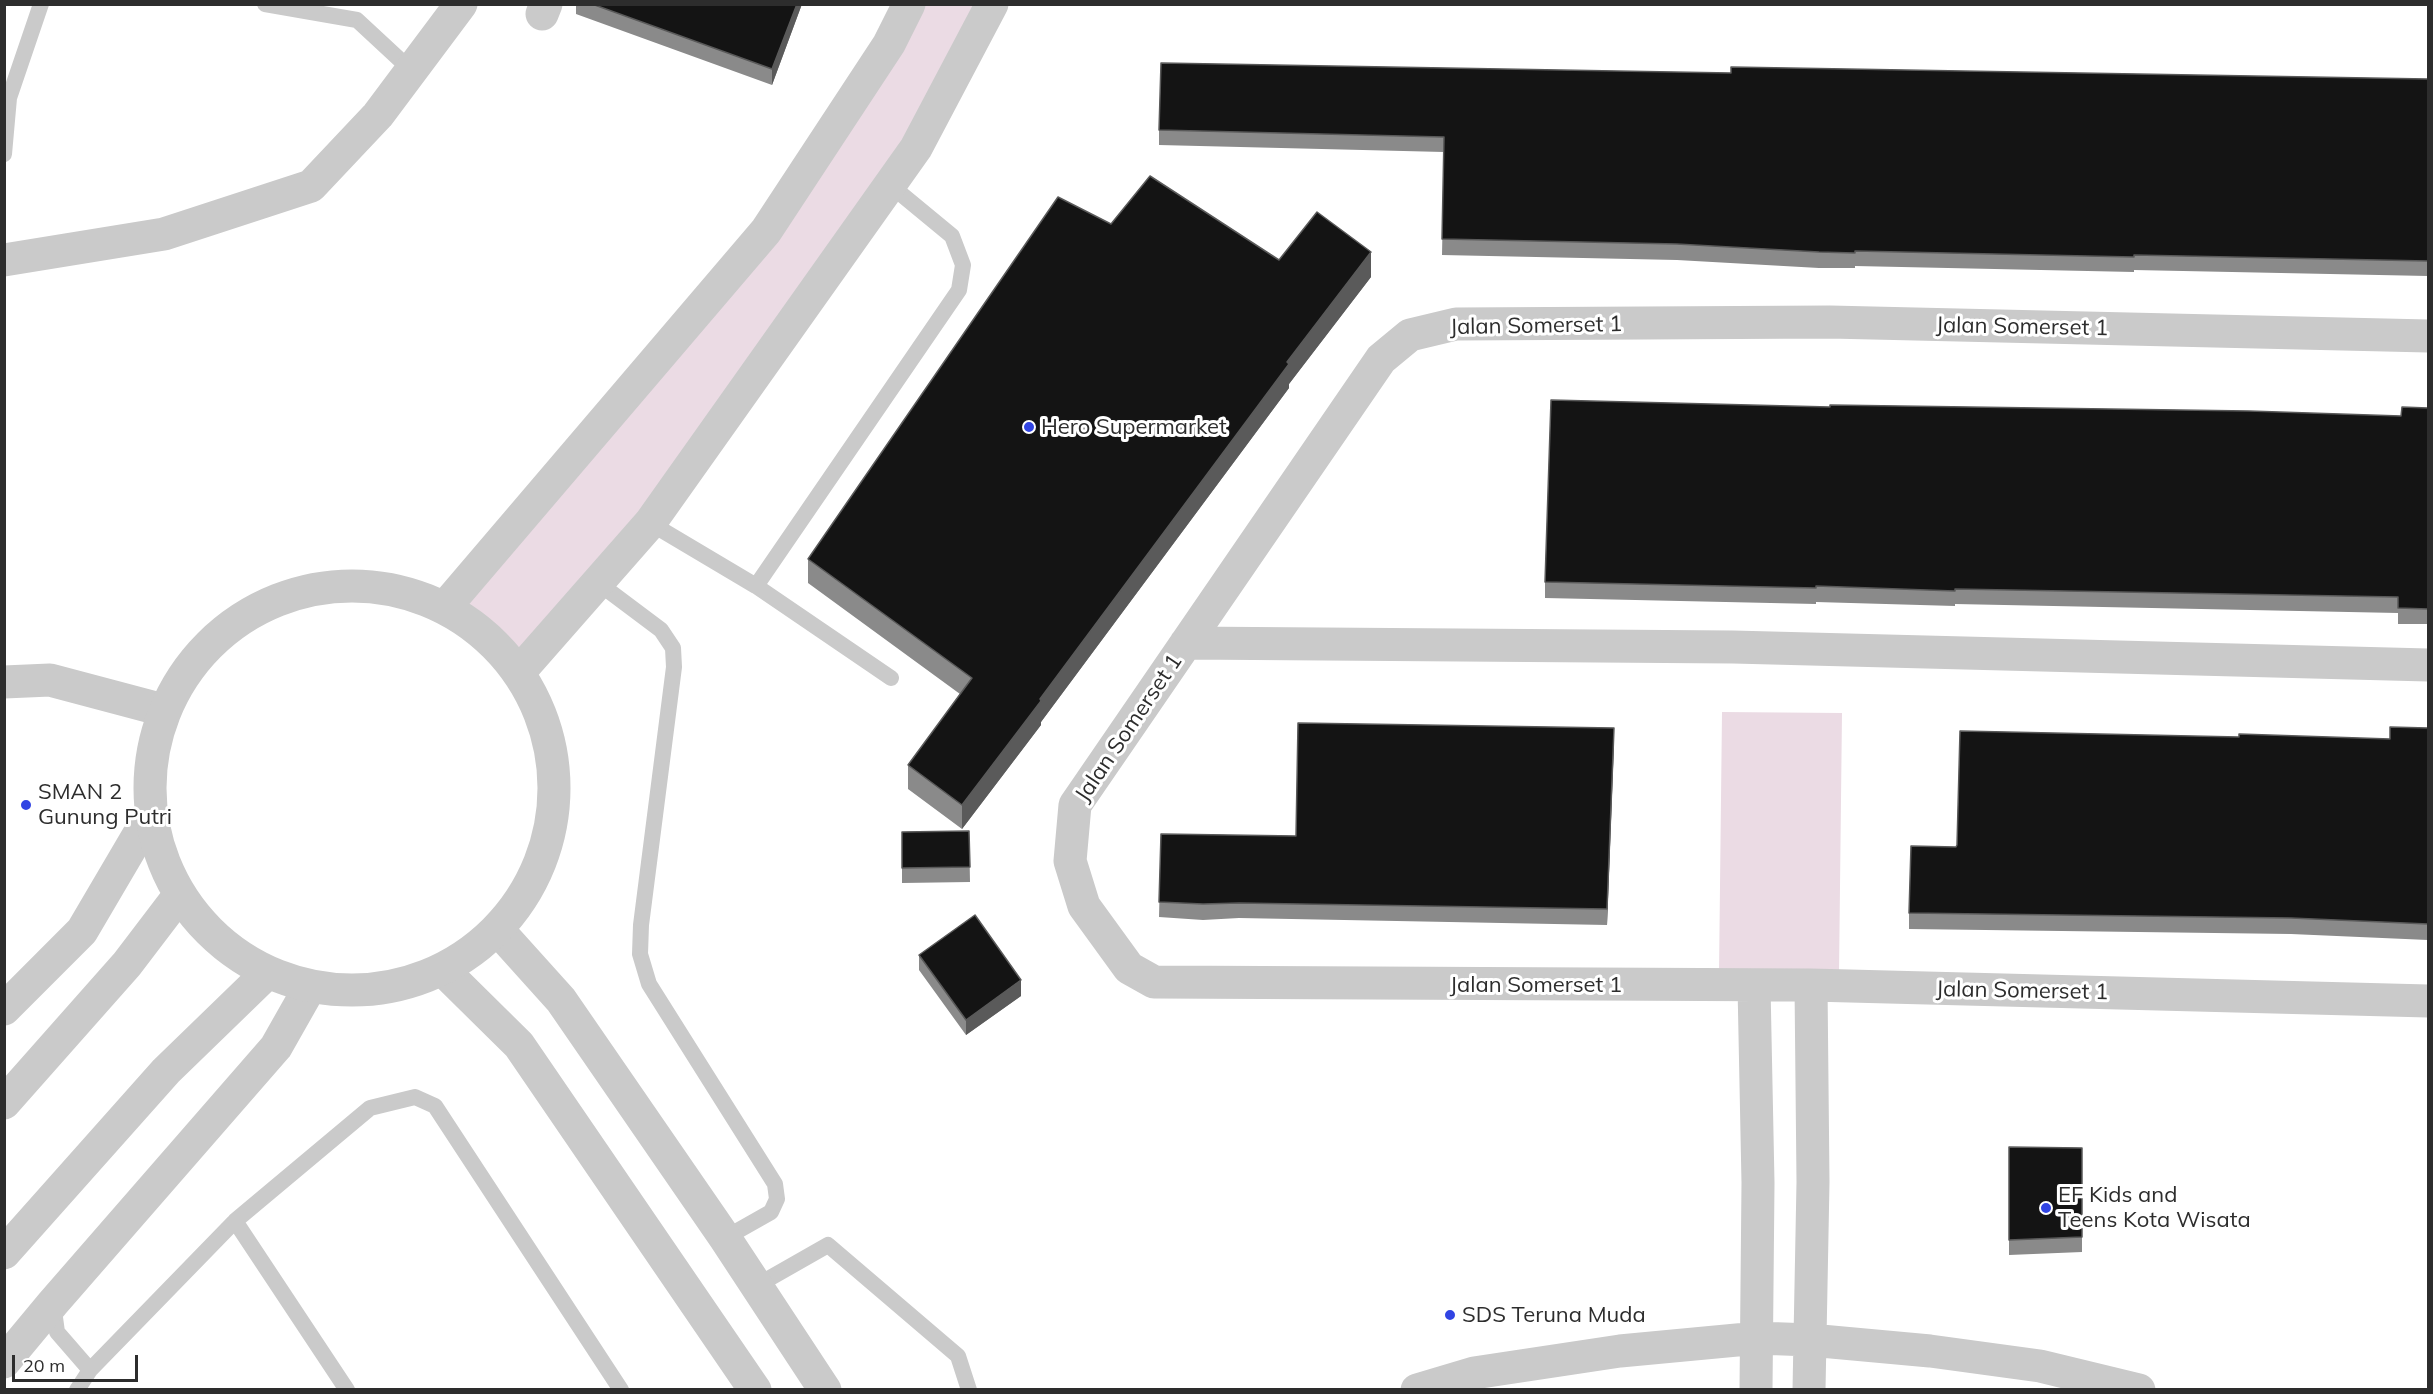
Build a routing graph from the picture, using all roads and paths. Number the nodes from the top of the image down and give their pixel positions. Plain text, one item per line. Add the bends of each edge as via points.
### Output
1 (41, 4) edge
2 (265, 4) edge
3 (461, 4) edge
4 (909, 4) edge
5 (992, 4) edge
6 (412, 71) junction
7 (4, 153) edge
8 (890, 184) junction
9 (4, 260) edge
10 (2428, 336) edge
11 (650, 523) junction
12 (597, 582) junction
13 (756, 586) junction
14 (446, 606) junction
15 (1186, 643) junction
16 (2428, 665) edge
17 (520, 671) junction
18 (891, 678) dead end
19 (4, 682) edge
20 (163, 711) junction
21 (149, 817) junction
22 (178, 897) junction
23 (498, 930) junction
24 (443, 970) junction
25 (265, 975) junction
26 (1810, 985) junction
27 (1754, 986) junction
28 (310, 987) junction
29 (2428, 1001) edge
30 (4, 1009) edge
31 (4, 1103) edge
32 (235, 1221) junction
33 (725, 1238) junction
34 (4, 1253) edge
35 (756, 1286) junction
36 (53, 1303) junction
37 (1758, 1338) junction
38 (1810, 1340) junction
39 (4, 1362) edge
40 (90, 1370) junction
41 (77, 1389) edge
42 (347, 1389) edge
43 (621, 1389) edge
44 (755, 1389) edge
45 (825, 1389) edge
46 (969, 1389) edge
47 (1417, 1389) edge
48 (1756, 1389) edge
49 (1809, 1389) edge
50 (2139, 1389) edge

1 - 7 lane via 9,98
2 - 6 lane via 357,20
3 - 6 street
4 - 14 street via 889,44 766,231
5 - 8 street via 916,148
6 - 9 street via 378,115 311,186 164,234
8 - 11 street
8 - 13 lane via 952,236 963,265 959,290
10 - 15 street, Jalan Somerset 1 via 1830,322 1456,324 1410,335 1381,359
11 - 12 street
11 - 13 lane
12 - 17 street
12 - 33 lane via 661,630 673,648 674,667 640,925 640,954 649,984 775,1184 777,1199 771,1212
13 - 18 lane
14 - 17 street via 487,634
14 - 20 street via 365,584 282,597 210,641
15 - 16 street via 1733,647
15 - 27 street, Jalan Somerset 1 via 1075,805 1070,861 1084,906 1129,968 1154,982
17 - 23 street via 550,735 556,804 538,871
19 - 20 street via 50,680
20 - 21 street via 149,763
21 - 22 street via 160,858
21 - 30 street via 82,931
22 - 25 street via 213,938
22 - 31 street via 127,964
23 - 24 street
23 - 33 street via 561,1000
24 - 28 street via 379,989
24 - 44 street via 519,1045
25 - 28 street
25 - 34 street via 166,1071
26 - 27 street, Jalan Somerset 1
26 - 29 street, Jalan Somerset 1
26 - 38 street
27 - 37 street
28 - 36 street via 276,1047
32 - 40 lane
32 - 42 lane
32 - 43 lane via 370,1108 415,1097 435,1107
33 - 35 street
35 - 45 street
35 - 46 lane via 828,1245 958,1356
36 - 39 street
36 - 40 lane via 57,1332
37 - 38 street
37 - 47 street via 1620,1351 1474,1373
37 - 48 street
38 - 49 street
38 - 50 street via 2040,1366
40 - 41 lane

